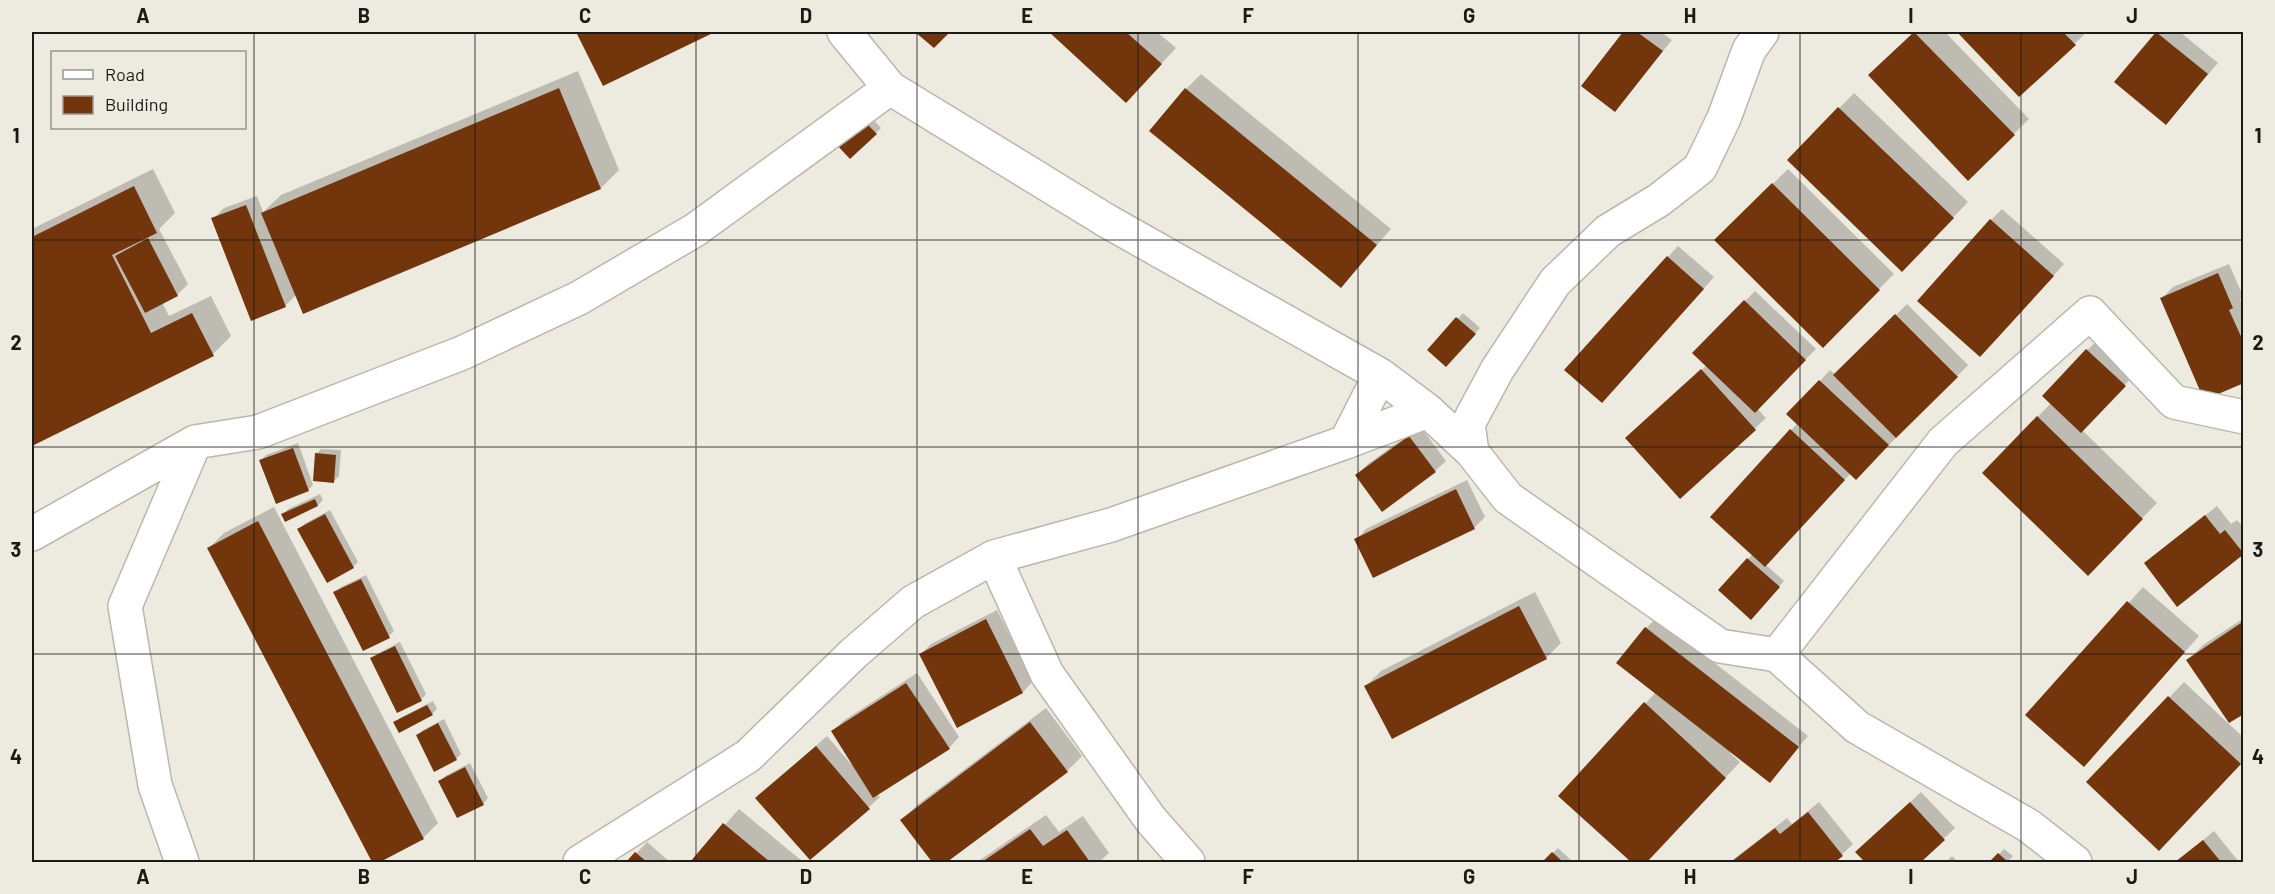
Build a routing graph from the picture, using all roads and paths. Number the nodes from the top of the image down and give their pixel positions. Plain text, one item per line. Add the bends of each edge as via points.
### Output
1 (844, 32) edge
2 (1762, 32) edge
3 (890, 88) junction
4 (1380, 375) junction
5 (1428, 411) junction
6 (2244, 417) edge
7 (195, 442) junction
8 (1346, 442) junction
9 (1472, 452) junction
10 (32, 534) edge
11 (994, 557) junction
12 (1777, 656) junction
13 (182, 862) edge
14 (580, 862) edge
15 (1188, 862) edge
16 (2075, 862) edge

1 - 3 street
2 - 9 street via 1749,50 1700,168 1659,201 1608,231 1555,282 1497,370 1468,424
3 - 4 street via 1107,221
3 - 7 street via 695,230 579,298 462,353 258,432
4 - 5 street
4 - 8 street
5 - 8 street
5 - 9 street
6 - 12 street via 2174,402 2090,313 1943,442
7 - 10 street
7 - 13 street via 125,606 155,785
8 - 11 street via 1111,525
9 - 12 street via 1508,498 1720,646
11 - 14 street via 913,602 748,756
11 - 15 street via 1047,674 1151,820
12 - 16 street via 1857,727 2028,826

